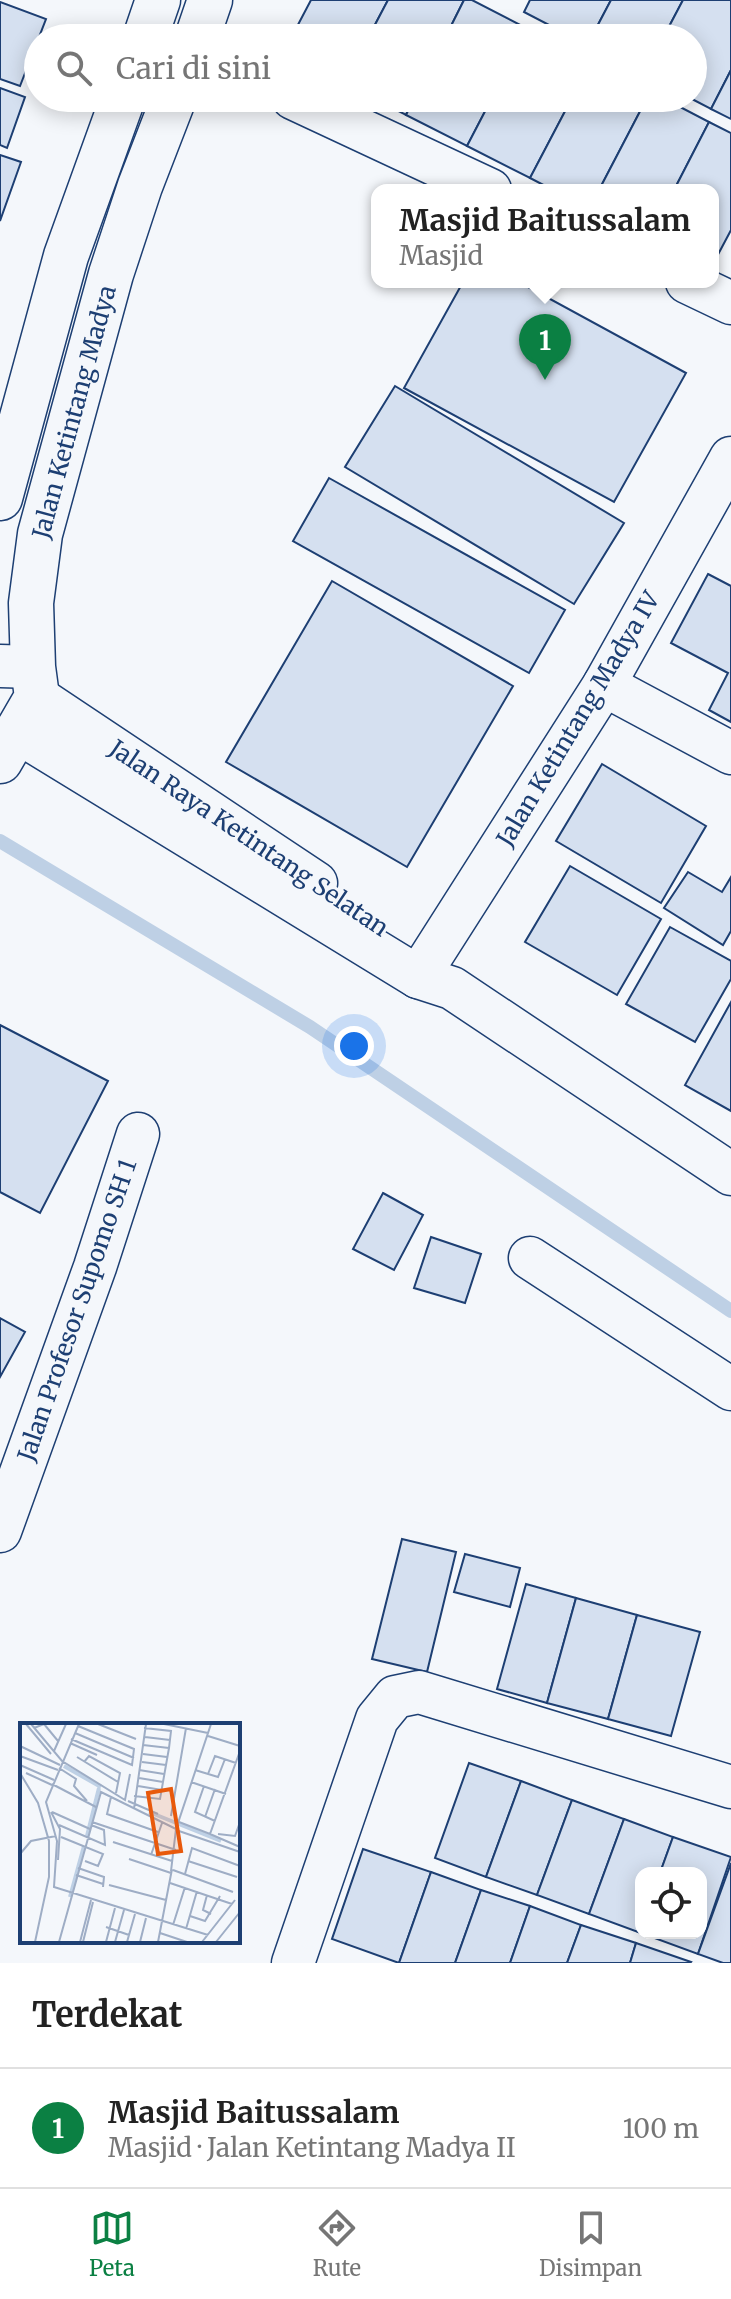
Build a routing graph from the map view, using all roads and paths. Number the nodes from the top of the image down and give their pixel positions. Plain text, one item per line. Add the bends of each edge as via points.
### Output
1 (210, 0) edge
2 (202, 24) edge
3 (118, 112) edge
4 (169, 112) edge
5 (323, 112) edge
6 (477, 184) edge
7 (700, 288) edge
8 (731, 303) edge
9 (731, 458) edge
10 (0, 498) edge
11 (604, 685) junction
12 (14, 703) edge
13 (731, 753) edge
14 (433, 974) junction
15 (138, 1134) dead end
16 (731, 1174) edge
17 (530, 1258) dead end
18 (731, 1389) edge
19 (0, 1531) edge
20 (731, 1787) edge
21 (293, 1963) edge

1 - 2 street
3 - 10 street, Jalan Ketintang Madya via 66,256
4 - 12 street, Jalan Ketintang Madya via 111,274 40,534
5 - 6 street
7 - 8 street
9 - 11 street, Jalan Ketintang Madya IV
11 - 13 street
11 - 14 street, Jalan Ketintang Madya IV
12 - 14 street, Jalan Raya Ketintang Selatan
14 - 16 street, Jalan Raya Ketintang Selatan
15 - 19 street, Jalan Profesor Supomo SH 1
17 - 18 street
20 - 21 street via 419,1692 395,1697 377,1719

